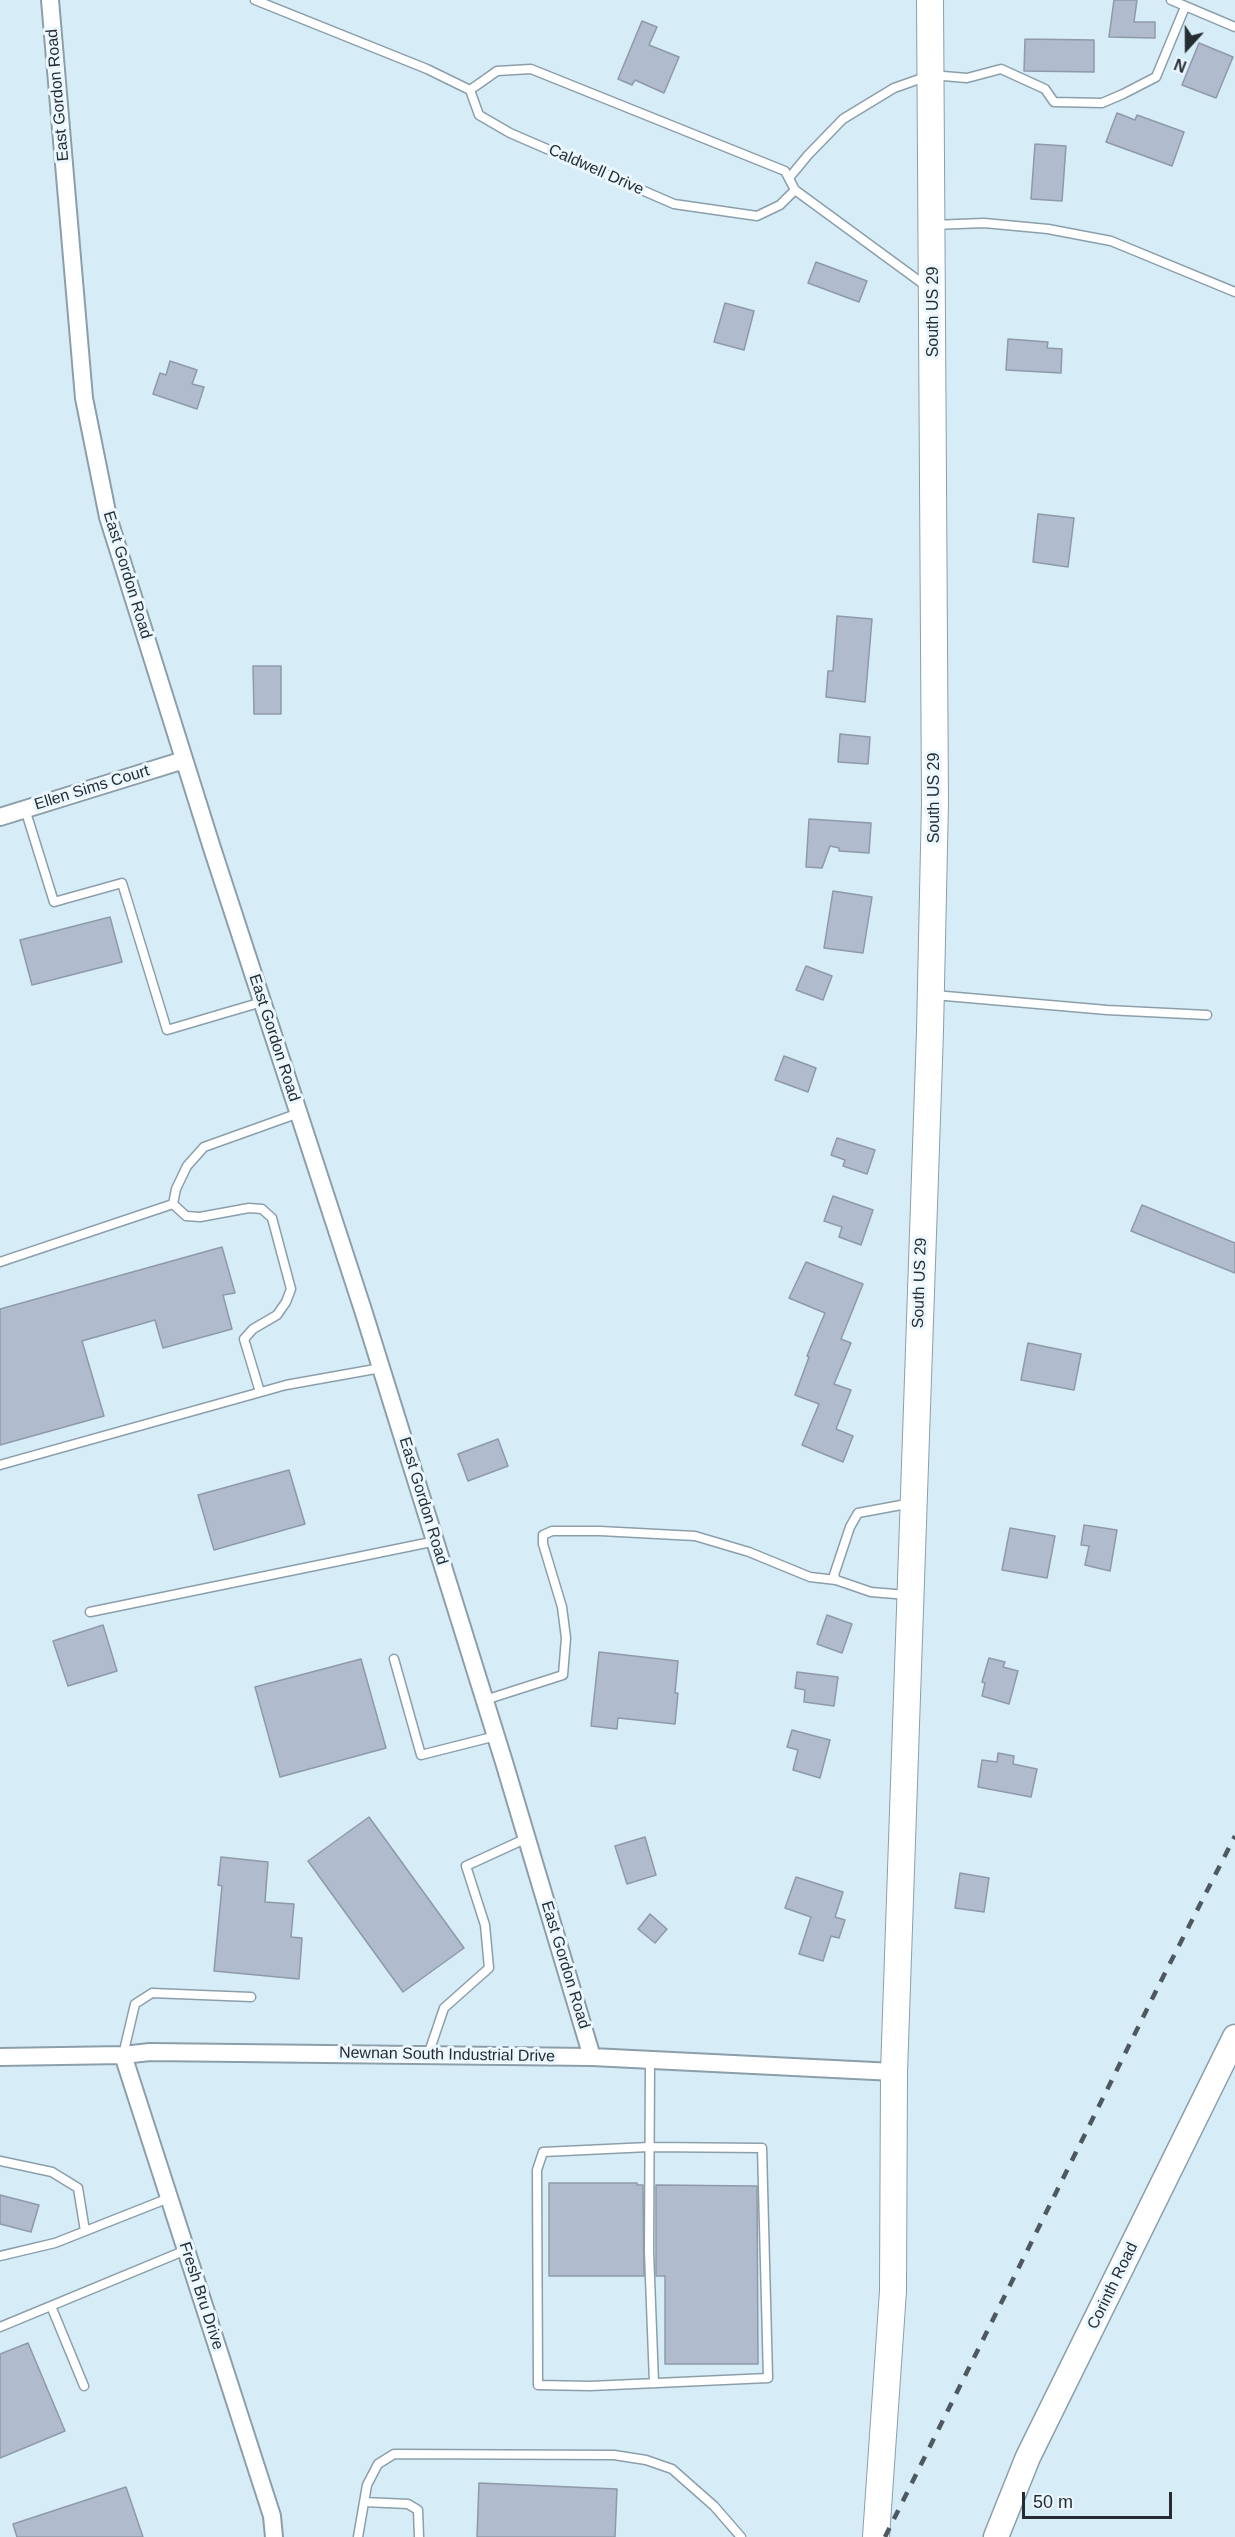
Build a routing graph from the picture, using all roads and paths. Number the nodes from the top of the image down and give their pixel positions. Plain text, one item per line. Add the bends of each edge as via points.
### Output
1 (50, 0) edge
2 (255, 0) edge
3 (930, 0) edge
4 (1171, 0) edge
5 (1185, 7) junction
6 (1235, 27) edge
7 (931, 75) junction
8 (470, 90) junction
9 (789, 178) junction
10 (795, 190) junction
11 (933, 225) junction
12 (934, 292) junction
13 (1235, 292) edge
14 (184, 760) junction
15 (26, 809) junction
16 (0, 817) edge
17 (931, 995) junction
18 (262, 1002) junction
19 (1207, 1015) dead end
20 (299, 1113) junction
21 (172, 1204) junction
22 (0, 1262) edge
23 (381, 1368) junction
24 (260, 1392) junction
25 (0, 1465) edge
26 (913, 1503) junction
27 (436, 1541) junction
28 (836, 1580) junction
29 (910, 1595) junction
30 (90, 1612) dead end
31 (393, 1659) dead end
32 (485, 1700) junction
33 (496, 1736) junction
34 (527, 1838) junction
35 (251, 1997) dead end
36 (1235, 2037) edge
37 (123, 2055) junction
38 (428, 2055) junction
39 (0, 2057) edge
40 (592, 2057) junction
41 (650, 2060) junction
42 (894, 2072) junction
43 (649, 2147) junction
44 (0, 2161) edge
45 (169, 2198) junction
46 (85, 2231) junction
47 (186, 2250) junction
48 (0, 2256) edge
49 (51, 2306) junction
50 (0, 2327) edge
51 (654, 2383) junction
52 (84, 2386) dead end
53 (364, 2502) junction
54 (274, 2537) edge
55 (358, 2537) edge
56 (419, 2537) edge
57 (741, 2537) edge
58 (876, 2537) edge
59 (996, 2537) edge

1 - 14 street, East Gordon Road via 84,398 108,517
2 - 8 lane
3 - 7 main road, South US 29
4 - 5 lane
5 - 6 lane
5 - 7 lane via 1156,77 1102,103 1054,102 1045,89 1001,69 967,78
7 - 9 lane via 894,88 843,119
7 - 11 main road, South US 29
8 - 9 lane via 497,71 531,69 785,171
8 - 10 lane, Caldwell Drive via 479,115 510,133 674,204 758,216 780,205
9 - 10 lane
10 - 12 lane
11 - 12 main road, South US 29
11 - 13 lane via 984,223 1048,229 1111,241
12 - 17 main road, South US 29 via 935,802
14 - 15 street, Ellen Sims Court
14 - 18 street, East Gordon Road
15 - 16 street, Ellen Sims Court
15 - 18 lane via 54,902 122,883 167,1030
17 - 19 lane
17 - 26 main road, South US 29
18 - 20 street, East Gordon Road
20 - 21 lane via 204,1146 187,1166
20 - 23 street, East Gordon Road
21 - 22 lane
21 - 24 lane via 186,1216 200,1218 249,1208 262,1209 272,1218 291,1289 277,1315 244,1339
23 - 24 lane
23 - 27 street, East Gordon Road
24 - 25 lane
26 - 28 lane via 858,1513 834,1575
26 - 29 main road, South US 29
27 - 30 lane
27 - 32 street, East Gordon Road
28 - 29 lane via 872,1592
28 - 32 lane via 810,1577 749,1552 695,1536 600,1531 543,1534 562,1607 566,1638 562,1675
29 - 42 main road, South US 29
31 - 33 lane via 421,1755
32 - 33 street, East Gordon Road
33 - 34 street, East Gordon Road
34 - 38 lane via 466,1866 485,1925 489,1968 444,2008
34 - 40 street, East Gordon Road
35 - 37 lane via 152,1993 135,2004
36 - 59 street, Corinth Road via 1028,2457
37 - 38 street, Newnan South Industrial Drive via 150,2052
37 - 39 street, Newnan South Industrial Drive
37 - 45 street, Fresh Bru Drive
38 - 40 street, Newnan South Industrial Drive
40 - 41 street, Newnan South Industrial Drive
41 - 42 street, Newnan South Industrial Drive
41 - 43 lane
42 - 58 main road, South US 29 via 893,2291
43 - 51 lane
43 - 51 lane via 543,2152 537,2170 538,2385
43 - 51 lane via 762,2148 768,2378
44 - 46 lane via 51,2172 78,2188
45 - 46 lane
45 - 47 street, Fresh Bru Drive
46 - 48 lane via 55,2243
47 - 49 lane
47 - 54 street, Fresh Bru Drive via 272,2516
49 - 50 lane
49 - 52 lane
53 - 55 lane
53 - 56 lane via 408,2504 418,2510
53 - 57 lane via 367,2485 378,2464 394,2454 614,2455 672,2469 714,2506

